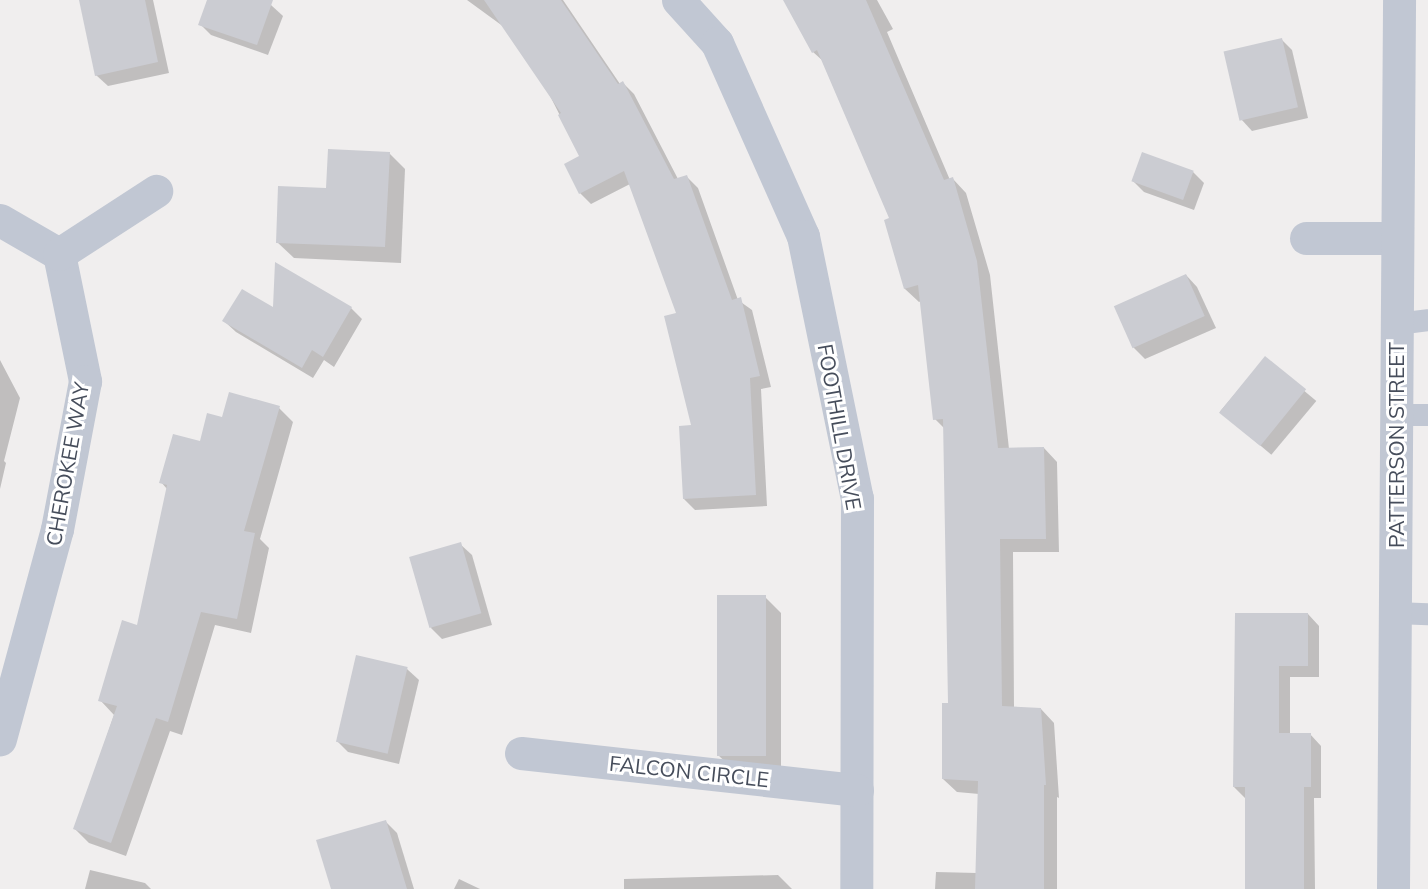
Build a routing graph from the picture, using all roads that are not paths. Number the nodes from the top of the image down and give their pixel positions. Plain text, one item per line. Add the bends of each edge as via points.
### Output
1 (678, 0) edge
2 (1399, 0) edge
3 (156, 191) dead end
4 (0, 220) edge
5 (1306, 238) dead end
6 (1397, 238) junction
7 (59, 254) junction
8 (1412, 322) edge
9 (1412, 415) edge
10 (1395, 613) junction
11 (1428, 614) edge
12 (0, 739) edge
13 (521, 753) dead end
14 (857, 790) junction
15 (856, 889) edge
16 (1394, 889) edge

1 - 14 street, FOOTHILL DRIVE via 717,43 802,236 857,498
2 - 6 street, PATTERSON STREET
3 - 7 street
4 - 7 street
5 - 6 street
6 - 8 street, PATTERSON STREET
7 - 12 street, CHEROKEE WAY via 85,381 57,529
8 - 9 street, PATTERSON STREET
9 - 10 street, PATTERSON STREET
10 - 11 lane
10 - 16 street, PATTERSON STREET
13 - 14 street, FALCON CIRCLE
14 - 15 street, FOOTHILL DRIVE

